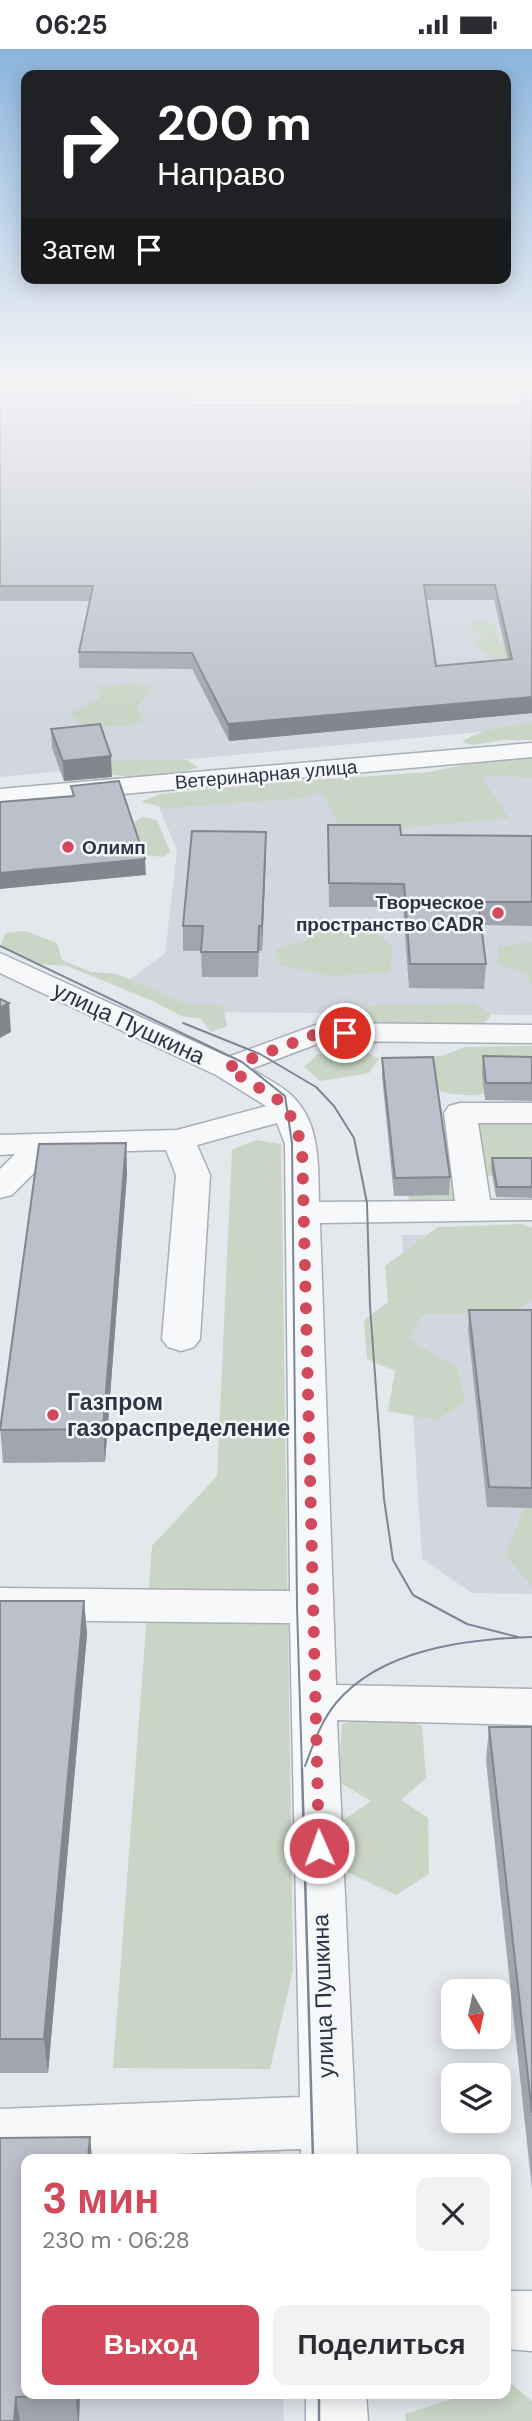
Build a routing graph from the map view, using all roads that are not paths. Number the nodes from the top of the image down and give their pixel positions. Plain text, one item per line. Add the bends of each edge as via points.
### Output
1 (532, 750) edge
2 (0, 797) edge
3 (0, 962) edge
4 (532, 1034) edge
5 (227, 1068) junction
6 (288, 1110) junction
7 (532, 1113) edge
8 (178, 1140) junction
9 (46, 1143) junction
10 (0, 1145) edge
11 (0, 1188) edge
12 (532, 1210) edge
13 (474, 1211) junction
14 (303, 1213) junction
15 (181, 1339) dead end
16 (0, 1604) edge
17 (313, 1607) junction
18 (314, 1702) junction
19 (532, 1707) edge
20 (0, 2135) edge
21 (328, 2141) edge
22 (511, 2320) edge
23 (532, 2321) edge
24 (336, 2399) edge
25 (337, 2421) edge

1 - 2 street, Ветеринарная улица
3 - 5 street, улица Пушкина
4 - 5 street via 321,1032
5 - 6 street, улица Пушкина
6 - 8 street
6 - 14 street, улица Пушкина via 302,1144
7 - 13 street via 460,1113
8 - 9 street
8 - 15 street via 193,1175
9 - 10 street
9 - 11 street
12 - 13 street
13 - 14 street
14 - 17 street, улица Пушкина
16 - 17 street
17 - 18 street, улица Пушкина
18 - 19 street
18 - 21 street, улица Пушкина
20 - 21 street
22 - 23 street
24 - 25 street

